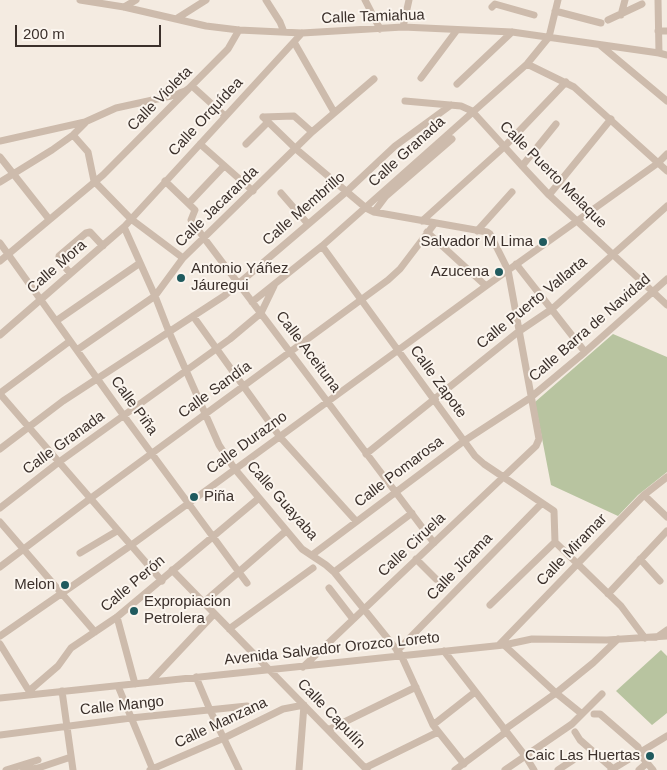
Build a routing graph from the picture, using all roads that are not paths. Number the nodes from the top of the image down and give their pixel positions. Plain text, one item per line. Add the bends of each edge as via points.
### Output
1 (80, 0) edge
2 (136, 0) edge
3 (206, 0) edge
4 (266, 0) edge
5 (365, 0) edge
6 (409, 0) edge
7 (558, 0) edge
8 (625, 0) edge
9 (658, 0) edge
10 (92, 1) edge
11 (496, 4) edge
12 (642, 4) dead end
13 (124, 7) junction
14 (555, 11) junction
15 (534, 15) dead end
16 (621, 15) junction
17 (176, 19) junction
18 (403, 27) junction
19 (380, 29) junction
20 (239, 30) junction
21 (457, 30) junction
22 (658, 31) junction
23 (667, 31) edge
24 (284, 32) junction
25 (512, 32) junction
26 (302, 34) junction
27 (550, 37) junction
28 (294, 42) junction
29 (600, 45) junction
30 (659, 53) junction
31 (667, 55) edge
32 (527, 64) junction
33 (421, 78) dead end
34 (374, 79) dead end
35 (566, 82) junction
36 (457, 84) dead end
37 (192, 86) junction
38 (404, 101) dead end
39 (667, 101) edge
40 (451, 105) junction
41 (472, 111) junction
42 (334, 112) junction
43 (225, 116) junction
44 (611, 119) junction
45 (266, 120) junction
46 (85, 122) junction
47 (556, 124) dead end
48 (312, 132) junction
49 (73, 135) junction
50 (452, 139) dead end
51 (0, 141) edge
52 (200, 144) junction
53 (246, 144) dead end
54 (504, 147) junction
55 (296, 149) junction
56 (667, 154) edge
57 (0, 157) edge
58 (658, 163) junction
59 (224, 166) junction
60 (522, 166) junction
61 (667, 172) edge
62 (14, 174) junction
63 (94, 181) junction
64 (165, 181) junction
65 (0, 182) edge
66 (252, 191) junction
67 (346, 192) junction
68 (512, 192) dead end
69 (281, 194) dead end
70 (549, 195) junction
71 (188, 203) junction
72 (667, 206) edge
73 (366, 208) junction
74 (374, 212) junction
75 (49, 219) junction
76 (131, 219) junction
77 (577, 220) junction
78 (422, 221) junction
79 (435, 223) junction
80 (308, 224) junction
81 (124, 227) junction
82 (477, 231) junction
83 (427, 232) junction
84 (204, 238) junction
85 (0, 243) edge
86 (103, 246) junction
87 (322, 246) junction
88 (8, 254) junction
89 (614, 254) junction
90 (183, 258) junction
91 (0, 261) edge
92 (140, 263) junction
93 (516, 264) junction
94 (508, 270) junction
95 (70, 274) junction
96 (667, 279) edge
97 (276, 282) junction
98 (238, 284) junction
99 (486, 286) junction
100 (653, 292) junction
101 (155, 296) junction
102 (41, 300) junction
103 (361, 300) junction
104 (252, 302) junction
105 (667, 305) edge
106 (552, 309) junction
107 (261, 313) junction
108 (193, 316) junction
109 (56, 321) junction
110 (168, 332) junction
111 (518, 332) junction
112 (0, 335) edge
113 (70, 341) junction
114 (216, 349) junction
115 (77, 350) junction
116 (397, 350) junction
117 (290, 352) junction
118 (585, 352) junction
119 (186, 371) junction
120 (97, 379) junction
121 (243, 388) junction
122 (0, 393) edge
123 (530, 398) junction
124 (434, 399) junction
125 (328, 402) junction
126 (205, 415) junction
127 (124, 416) junction
128 (28, 427) junction
129 (280, 436) junction
130 (464, 441) junction
131 (0, 449) edge
132 (152, 454) junction
133 (366, 454) junction
134 (59, 462) junction
135 (234, 468) junction
136 (503, 477) junction
137 (667, 477) edge
138 (396, 492) junction
139 (644, 495) junction
140 (91, 498) junction
141 (259, 498) junction
142 (187, 503) junction
143 (542, 503) junction
144 (0, 508) edge
145 (412, 513) junction
146 (667, 516) edge
147 (356, 521) junction
148 (0, 522) edge
149 (117, 531) junction
150 (286, 531) junction
151 (667, 531) edge
152 (212, 537) junction
153 (434, 542) junction
154 (555, 542) junction
155 (130, 546) junction
156 (23, 549) junction
157 (80, 553) dead end
158 (312, 555) junction
159 (416, 559) junction
160 (640, 559) junction
161 (577, 564) junction
162 (0, 568) edge
163 (313, 568) dead end
164 (172, 570) junction
165 (238, 571) junction
166 (334, 572) junction
167 (436, 579) dead end
168 (660, 580) dead end
169 (162, 581) junction
170 (247, 583) dead end
171 (329, 588) dead end
172 (61, 593) junction
173 (608, 594) junction
174 (203, 602) junction
175 (490, 605) dead end
176 (364, 609) junction
177 (214, 614) junction
178 (118, 617) junction
179 (353, 619) junction
180 (229, 629) junction
181 (667, 630) edge
182 (95, 632) junction
183 (0, 636) edge
184 (667, 636) edge
185 (657, 637) junction
186 (645, 638) junction
187 (618, 639) junction
188 (0, 644) edge
189 (501, 645) junction
190 (444, 651) junction
191 (399, 653) junction
192 (303, 666) junction
193 (269, 670) junction
194 (196, 677) junction
195 (150, 682) junction
196 (135, 684) junction
197 (118, 686) junction
198 (416, 687) junction
199 (62, 691) junction
200 (475, 692) junction
201 (29, 693) junction
202 (556, 693) junction
203 (602, 694) dead end
204 (0, 698) edge
205 (246, 706) dead end
206 (304, 706) junction
207 (210, 710) junction
208 (582, 714) junction
209 (594, 714) dead end
210 (131, 718) junction
211 (433, 725) junction
212 (67, 726) junction
213 (328, 730) junction
214 (505, 731) junction
215 (438, 732) junction
216 (575, 732) dead end
217 (0, 735) edge
218 (667, 736) edge
219 (224, 738) junction
220 (641, 752) junction
221 (71, 757) junction
222 (526, 757) junction
223 (38, 760) dead end
224 (573, 760) dead end
225 (647, 763) junction
226 (464, 764) junction
227 (19, 766) junction
228 (366, 769) edge
229 (612, 769) edge
230 (6, 770) edge
231 (73, 770) edge
232 (152, 770) edge
233 (239, 770) edge
234 (299, 770) edge
235 (455, 770) edge
236 (505, 770) edge
237 (534, 770) edge
238 (558, 770) edge
239 (639, 770) edge
240 (653, 770) edge

1 - 10 street, Calle Tamiahua
2 - 13 street
3 - 17 street
4 - 24 street
5 - 19 street
6 - 18 street
7 - 14 street
8 - 16 street
9 - 22 street
10 - 13 street, Calle Tamiahua
11 - 15 street
12 - 16 street
13 - 17 street, Calle Tamiahua
14 - 16 street via 604,22
14 - 27 street
17 - 20 street, Calle Tamiahua
18 - 19 street, Calle Tamiahua
18 - 21 street, Calle Tamiahua
19 - 26 street, Calle Tamiahua
20 - 24 street, Calle Tamiahua
20 - 37 street, Calle Violeta via 228,48
21 - 25 street, Calle Tamiahua
21 - 33 street
22 - 23 street
22 - 30 street
24 - 26 street, Calle Tamiahua
25 - 27 street, Calle Tamiahua
25 - 36 street
26 - 28 street, Calle Orquídea
27 - 29 street, Calle Tamiahua
27 - 32 street, Calle Granada
28 - 42 street
28 - 43 street, Calle Orquídea
29 - 30 street, Calle Tamiahua
29 - 39 street
30 - 31 street, Calle Tamiahua
32 - 35 street
32 - 41 street, Calle Granada
34 - 42 street, Calle Jacaranda
35 - 44 street
35 - 54 street
37 - 43 street
37 - 46 street via 171,96 116,108
37 - 63 street, Calle Violeta
38 - 40 street
40 - 41 street
40 - 67 street, Calle Membrillo via 395,146
41 - 54 street, Calle Puerto Melaque
41 - 73 street, Calle Granada
42 - 48 street, Calle Jacaranda
43 - 52 street, Calle Orquídea
44 - 58 street
44 - 70 street
45 - 48 street via 294,116
45 - 53 street
45 - 55 street
46 - 49 street
46 - 51 street
47 - 60 street
48 - 55 street, Calle Jacaranda
49 - 62 street
49 - 63 street via 88,152
50 - 74 street via 386,196
52 - 59 street
52 - 64 street, Calle Orquídea
54 - 60 street, Calle Puerto Melaque
54 - 78 street
55 - 66 street, Calle Jacaranda
55 - 67 street
56 - 58 street, Calle Durazno
57 - 62 street
58 - 61 street
58 - 77 street, Calle Durazno
59 - 66 street
59 - 71 street
60 - 70 street, Calle Puerto Melaque
62 - 65 street
62 - 75 street
63 - 75 street, Calle Violeta
63 - 76 street
64 - 71 street
64 - 76 street, Calle Orquídea
66 - 84 street, Calle Jacaranda
67 - 73 street
67 - 80 street, Calle Membrillo
68 - 82 street
69 - 80 street
70 - 77 street, Calle Puerto Melaque
71 - 84 street, Calle Aceituna via 195,212 191,220
72 - 89 street, Calle Puerto Vallarta
73 - 74 street
73 - 87 street, Calle Granada
74 - 78 street
75 - 88 street, Calle Violeta
76 - 81 street, Calle Mora
76 - 90 street
77 - 89 street, Calle Puerto Melaque
77 - 93 street, Calle Durazno
78 - 79 street
79 - 82 street
79 - 83 street, Calle Sandía
80 - 98 street, Calle Membrillo
81 - 86 street, Calle Mora
81 - 92 street, Calle Guayaba
82 - 94 street via 487,232 493,237
83 - 99 street
83 - 103 street, Calle Sandía via 400,269
84 - 90 street, Calle Jacaranda
84 - 98 street, Calle Aceituna
85 - 88 street, Calle Piña
86 - 95 street, Calle Mora
86 - 95 street via 89,231 79,238 58,257
87 - 97 street, Calle Granada
87 - 103 street, Calle Zapote
88 - 91 street, Calle Violeta
88 - 102 street, Calle Piña
89 - 100 street, Calle Puerto Melaque
89 - 106 street, Calle Puerto Vallarta
90 - 101 street, Calle Jacaranda
92 - 101 street, Calle Guayaba
92 - 109 street
93 - 94 street, Calle Durazno
93 - 106 street
94 - 99 street, Calle Durazno
94 - 111 street
95 - 102 street, Calle Mora
96 - 100 street, Calle Barra de Navidad
97 - 104 street, Calle Granada
97 - 107 street, Calle Granada
98 - 104 street, Calle Aceituna
98 - 108 street, Calle Membrillo
99 - 116 street, Calle Durazno
100 - 105 street, Calle Puerto Melaque
100 - 118 street, Calle Barra de Navidad
101 - 110 street, Calle Guayaba
101 - 115 street, Calle Jacaranda
102 - 109 street, Calle Piña
102 - 112 street, Calle Mora
103 - 116 street, Calle Zapote
103 - 117 street, Calle Sandía
104 - 107 street, Calle Aceituna
106 - 111 street, Calle Puerto Vallarta
106 - 118 street
107 - 114 street, Calle Granada
107 - 117 street, Calle Aceituna
108 - 110 street, Calle Membrillo
108 - 114 street
109 - 113 street, Calle Piña
110 - 119 street, Calle Guayaba
110 - 120 street, Calle Membrillo
111 - 123 street
111 - 124 street, Calle Puerto Vallarta
113 - 115 street, Calle Piña
113 - 122 street
114 - 119 street, Calle Granada
114 - 121 street
115 - 120 street, Calle Piña
116 - 124 street, Calle Zapote
116 - 125 street, Calle Durazno
117 - 121 street, Calle Sandía
117 - 125 street, Calle Aceituna
118 - 123 street, Calle Barra de Navidad
119 - 126 street, Calle Guayaba
119 - 127 street, Calle Granada
120 - 127 street, Calle Piña
120 - 128 street, Calle Membrillo
121 - 126 street, Calle Sandía
121 - 129 street
122 - 128 street
123 - 130 street, Calle Pomarosa
123 - 136 street, Calle Ciruela via 539,442
124 - 130 street, Calle Zapote
124 - 133 street
125 - 129 street, Calle Durazno
125 - 133 street, Calle Aceituna
126 - 132 street, Calle Sandía
126 - 135 street, Calle Guayaba
127 - 132 street, Calle Piña
127 - 134 street, Calle Granada
128 - 131 street, Calle Membrillo
128 - 134 street
129 - 135 street, Calle Durazno
129 - 147 street
130 - 136 street, Calle Zapote via 475,456
130 - 138 street, Calle Pomarosa
132 - 140 street, Calle Sandía
132 - 142 street, Calle Piña
133 - 138 street, Calle Aceituna
134 - 140 street
134 - 144 street, Calle Granada
135 - 141 street, Calle Guayaba
135 - 142 street, Calle Durazno
136 - 143 street, Calle Zapote
136 - 153 street, Calle Ciruela
137 - 139 street, Calle Miramar
138 - 145 street, Calle Aceituna
138 - 147 street, Calle Pomarosa
139 - 146 street
139 - 161 street, Calle Miramar
140 - 149 street
140 - 156 street, Calle Sandía
141 - 150 street, Calle Guayaba
141 - 152 street, Calle Perón
142 - 152 street, Calle Piña
142 - 155 street, Calle Durazno
143 - 154 street, Calle Zapote via 554,512
143 - 191 street, Calle Jícama
145 - 153 street, Calle Aceituna
145 - 166 street
147 - 158 street, Calle Pomarosa
148 - 156 street
149 - 155 street
149 - 157 street
150 - 158 street, Calle Guayaba
150 - 165 street
151 - 160 street
152 - 164 street, Calle Perón
152 - 165 street, Calle Piña
153 - 159 street, Calle Ciruela
154 - 161 street
154 - 175 street
155 - 169 street
155 - 172 street, Calle Durazno
156 - 162 street, Calle Sandía
156 - 172 street
158 - 166 street, Calle Guayaba
159 - 167 street
159 - 176 street, Calle Ciruela
160 - 168 street
160 - 173 street
161 - 173 street
161 - 189 street, Calle Miramar
163 - 180 street
164 - 169 street, Calle Perón
164 - 174 street, Calle Capulín
165 - 170 street, Calle Piña
165 - 174 street
166 - 176 street, Calle Guayaba
169 - 178 street, Calle Perón
171 - 179 street
172 - 182 street
172 - 183 street, Calle Durazno
173 - 186 street via 630,616
174 - 177 street, Calle Capulín
176 - 179 street, Calle Ciruela
176 - 191 street, Calle Guayaba
177 - 180 street, Calle Capulín
177 - 195 street
178 - 182 street, Calle Perón
178 - 196 street
179 - 192 street, Calle Ciruela
180 - 193 street, Calle Capulín
181 - 185 street
182 - 201 street, Calle Perón via 71,648 58,666
184 - 185 street, Avenida Salvador Orozco Loreto
185 - 186 street, Avenida Salvador Orozco Loreto
186 - 187 street, Avenida Salvador Orozco Loreto
187 - 189 street, Avenida Salvador Orozco Loreto via 532,639
187 - 202 street
188 - 201 street
189 - 190 street, Avenida Salvador Orozco Loreto
189 - 202 street
190 - 191 street, Avenida Salvador Orozco Loreto
190 - 200 street
191 - 192 street, Avenida Salvador Orozco Loreto
191 - 198 street, Calle Guayaba
192 - 193 street, Avenida Salvador Orozco Loreto
193 - 194 street, Avenida Salvador Orozco Loreto
193 - 206 street, Calle Capulín
194 - 195 street, Avenida Salvador Orozco Loreto
194 - 207 street
195 - 196 street, Avenida Salvador Orozco Loreto
196 - 197 street, Avenida Salvador Orozco Loreto
197 - 199 street, Avenida Salvador Orozco Loreto
197 - 210 street
198 - 211 street, Calle Guayaba
198 - 213 street
199 - 201 street, Avenida Salvador Orozco Loreto
199 - 212 street
200 - 211 street
200 - 214 street
201 - 204 street, Avenida Salvador Orozco Loreto
202 - 208 street
202 - 214 street
203 - 208 street
205 - 207 street, Calle Mango
206 - 213 street, Calle Capulín
206 - 219 street, Calle Manzana via 283,710
206 - 234 street
207 - 210 street, Calle Mango
207 - 219 street
208 - 222 street
209 - 220 street via 600,714
210 - 212 street, Calle Mango
210 - 232 street
211 - 215 street, Calle Guayaba
212 - 217 street, Calle Mango
212 - 221 street
213 - 228 street, Calle Capulín
214 - 222 street
214 - 226 street
215 - 226 street, Calle Guayaba
215 - 228 street
216 - 229 street
218 - 220 street
219 - 232 street, Calle Manzana
219 - 233 street
220 - 225 street
220 - 229 street
221 - 227 street via 38,768
221 - 231 street
222 - 236 street
222 - 237 street
223 - 227 street
224 - 238 street
225 - 239 street
225 - 240 street
226 - 235 street
227 - 230 street

